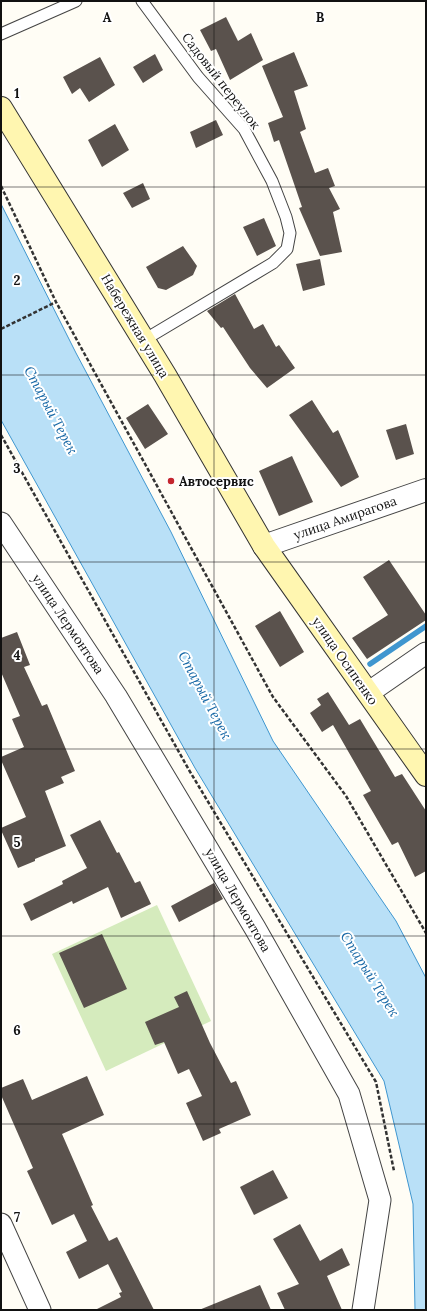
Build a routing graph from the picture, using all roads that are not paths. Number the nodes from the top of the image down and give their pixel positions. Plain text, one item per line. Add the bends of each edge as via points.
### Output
1 (76, 1) edge
2 (142, 1) edge
3 (1, 34) edge
4 (1, 108) edge
5 (144, 340) junction
6 (426, 490) edge
7 (1, 524) edge
8 (264, 546) junction
9 (426, 653) edge
10 (368, 693) junction
11 (426, 776) edge
12 (1, 1224) edge
13 (40, 1310) edge
14 (363, 1310) edge

1 - 3 lane
2 - 5 lane, Садовый переулок via 198,77 244,129 272,181 290,233 287,249 273,263
4 - 5 main road, Набережная улица
5 - 8 main road, Набережная улица
6 - 8 street, улица Амирагова
7 - 14 street, улица Лермонтова via 116,696 255,928 349,1094 380,1200
8 - 10 main road, улица Осипенко
9 - 10 street
10 - 11 main road, улица Осипенко
12 - 13 street

